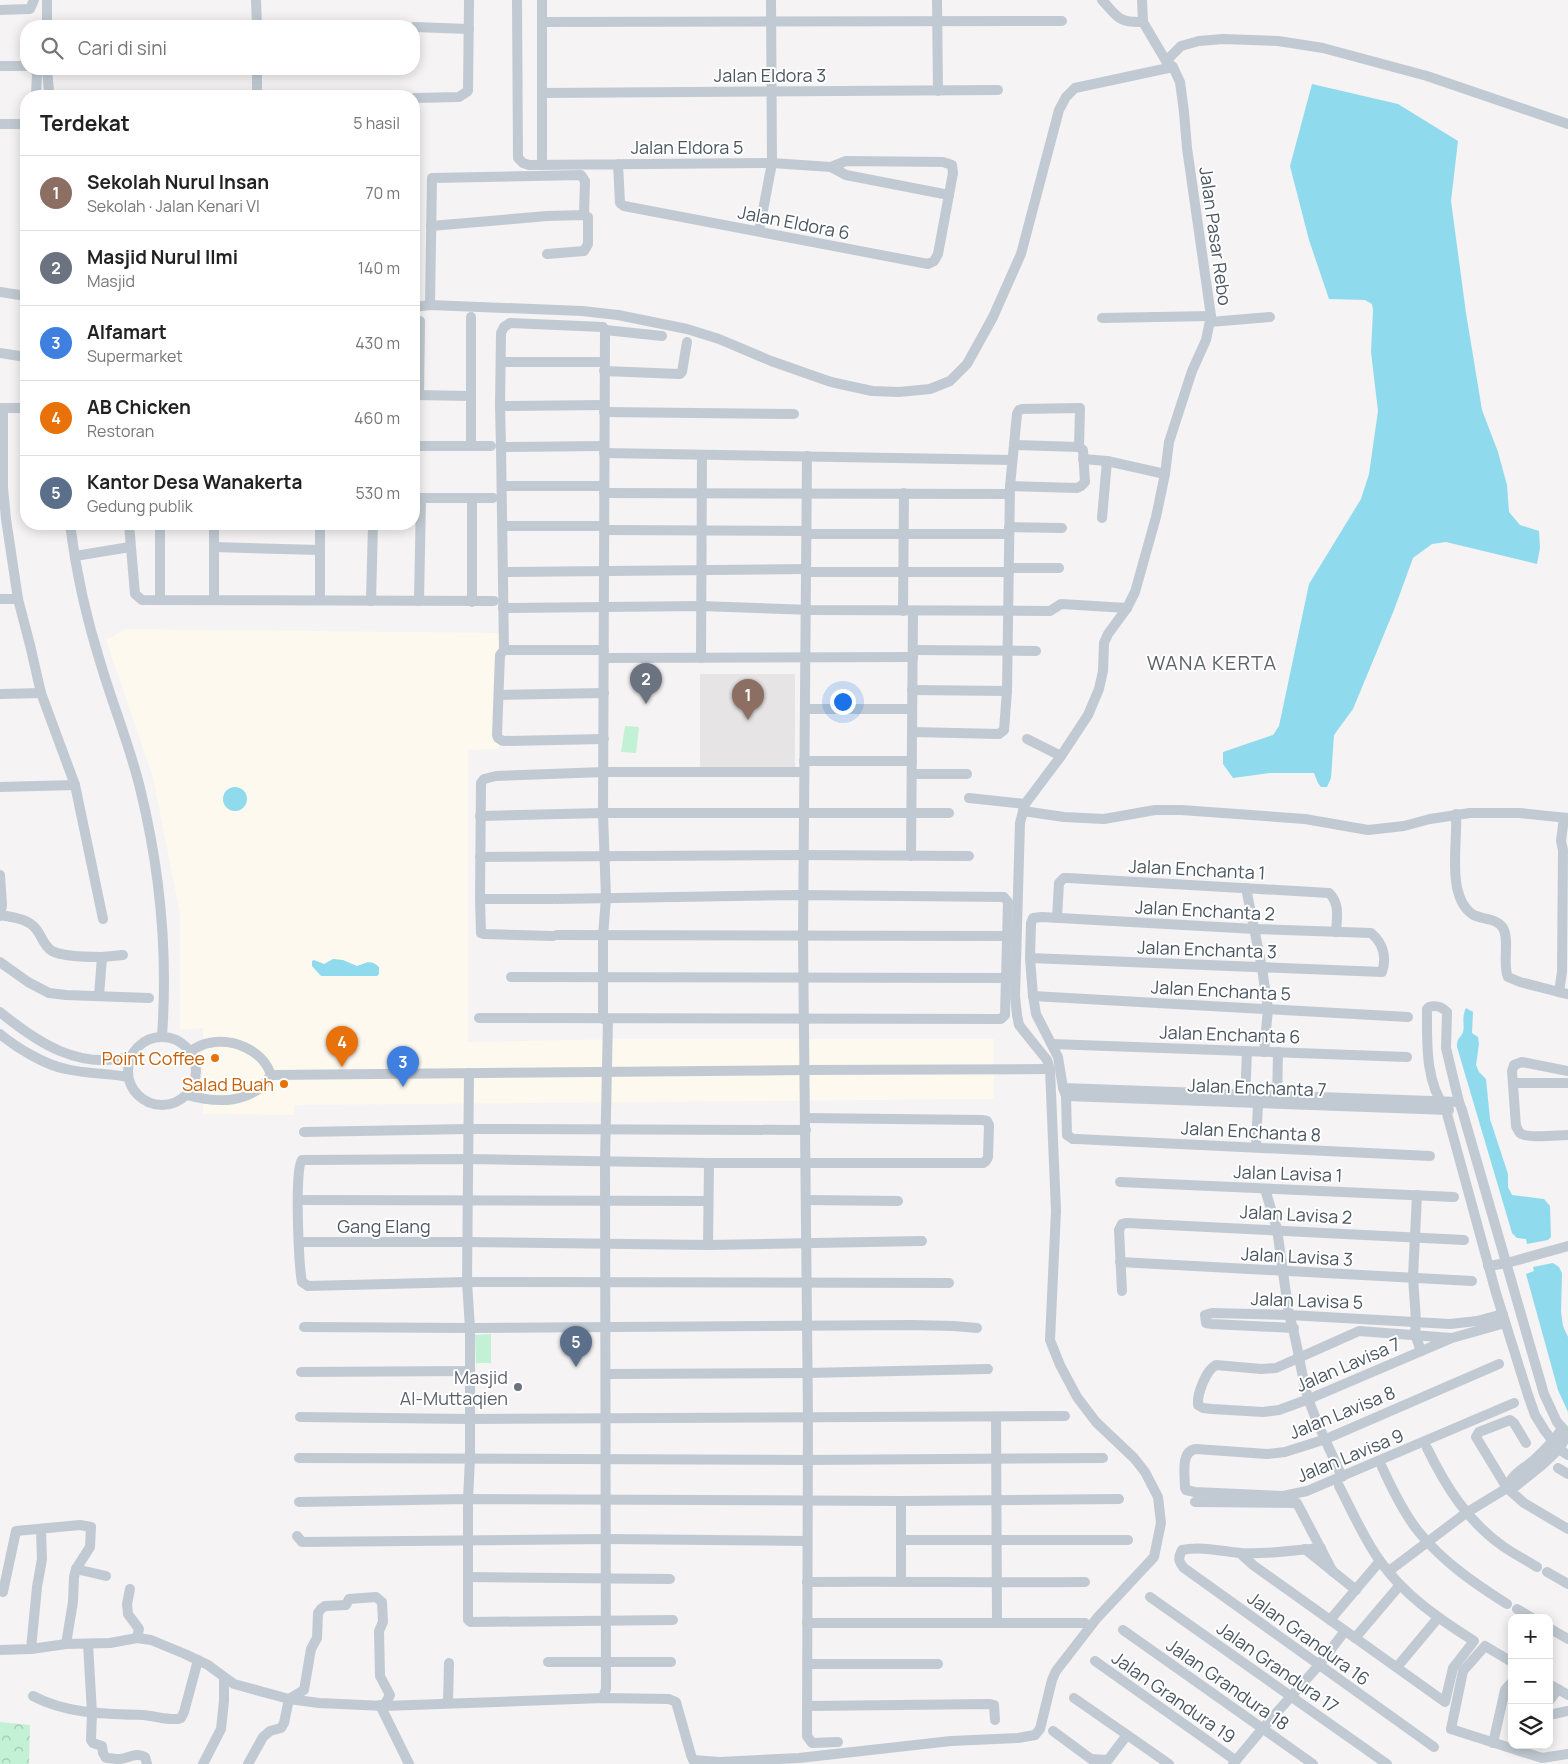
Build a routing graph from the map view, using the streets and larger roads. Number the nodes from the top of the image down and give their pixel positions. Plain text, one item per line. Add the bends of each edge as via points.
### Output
1 (48, 0) edge
2 (256, 0) edge
3 (468, 0) edge
4 (517, 0) edge
5 (542, 0) edge
6 (771, 0) edge
7 (937, 0) edge
8 (1102, 0) edge
9 (1142, 0) edge
10 (32, 4) edge
11 (0, 10) edge
12 (47, 20) edge
13 (257, 20) edge
14 (937, 21) junction
15 (1062, 21) dead end
16 (542, 22) junction
17 (771, 22) junction
18 (1143, 22) junction
19 (420, 27) edge
20 (469, 28) junction
21 (1170, 64) junction
22 (0, 66) edge
23 (20, 66) edge
24 (37, 75) edge
25 (48, 75) edge
26 (257, 75) edge
27 (36, 90) edge
28 (49, 90) edge
29 (257, 90) edge
30 (998, 90) dead end
31 (938, 91) junction
32 (772, 92) junction
33 (542, 93) junction
34 (420, 98) edge
35 (0, 124) edge
36 (20, 124) edge
37 (1568, 124) edge
38 (772, 163) junction
39 (618, 164) junction
40 (542, 165) junction
41 (831, 167) junction
42 (949, 194) junction
43 (584, 215) junction
44 (431, 226) junction
45 (759, 232) junction
46 (547, 254) dead end
47 (0, 292) edge
48 (20, 295) edge
49 (430, 305) junction
50 (420, 306) edge
51 (1270, 317) dead end
52 (471, 318) dead end
53 (1102, 318) dead end
54 (1210, 319) junction
55 (606, 330) junction
56 (662, 336) dead end
57 (687, 342) dead end
58 (0, 353) edge
59 (20, 356) edge
60 (500, 362) junction
61 (604, 366) junction
62 (420, 395) edge
63 (471, 396) junction
64 (500, 406) junction
65 (2, 408) edge
66 (20, 408) edge
67 (604, 408) junction
68 (794, 414) dead end
69 (1014, 445) junction
70 (420, 446) edge
71 (471, 446) junction
72 (496, 446) junction
73 (1079, 447) junction
74 (604, 450) junction
75 (702, 455) junction
76 (806, 456) junction
77 (1083, 459) junction
78 (1012, 460) junction
79 (1107, 460) junction
80 (1165, 474) junction
81 (503, 486) junction
82 (604, 490) junction
83 (1010, 490) junction
84 (806, 492) junction
85 (702, 493) junction
86 (904, 493) junction
87 (420, 498) edge
88 (472, 498) junction
89 (493, 498) dead end
90 (2, 502) edge
91 (1102, 518) dead end
92 (502, 526) junction
93 (604, 528) junction
94 (1062, 528) dead end
95 (71, 530) edge
96 (129, 530) edge
97 (160, 530) edge
98 (214, 530) edge
99 (320, 530) edge
100 (373, 530) edge
101 (417, 530) edge
102 (702, 531) junction
103 (1009, 531) junction
104 (806, 533) junction
105 (903, 534) junction
106 (130, 547) junction
107 (214, 547) junction
108 (320, 550) junction
109 (76, 556) junction
110 (1059, 568) dead end
111 (604, 570) junction
112 (702, 570) junction
113 (1009, 570) junction
114 (806, 571) junction
115 (503, 572) junction
116 (903, 572) junction
117 (0, 599) edge
118 (18, 599) junction
119 (160, 600) junction
120 (214, 600) junction
121 (320, 600) junction
122 (371, 601) junction
123 (418, 601) junction
124 (494, 601) dead end
125 (472, 602) junction
126 (701, 606) junction
127 (503, 608) junction
128 (604, 608) junction
129 (1128, 608) junction
130 (806, 610) junction
131 (1008, 610) junction
132 (908, 611) junction
133 (504, 650) junction
134 (1007, 650) junction
135 (1036, 651) dead end
136 (604, 654) junction
137 (912, 654) junction
138 (805, 657) junction
139 (701, 658) junction
140 (912, 690) junction
141 (1007, 691) junction
142 (41, 693) junction
143 (604, 693) junction
144 (0, 694) edge
145 (499, 695) junction
146 (805, 709) junction
147 (912, 709) junction
148 (912, 732) junction
149 (604, 739) junction
150 (1027, 739) dead end
151 (1061, 756) junction
152 (912, 761) junction
153 (804, 766) junction
154 (604, 772) junction
155 (912, 774) junction
156 (967, 774) dead end
157 (75, 785) junction
158 (0, 786) edge
159 (970, 798) dead end
160 (1024, 807) junction
161 (604, 813) junction
162 (804, 813) junction
163 (912, 813) junction
164 (949, 813) dead end
165 (1456, 814) junction
166 (480, 816) junction
167 (1566, 818) edge
168 (803, 855) junction
169 (605, 856) junction
170 (911, 856) junction
171 (970, 856) dead end
172 (480, 857) junction
173 (0, 875) edge
174 (1246, 888) junction
175 (803, 895) junction
176 (606, 898) junction
177 (480, 899) junction
178 (0, 916) edge
179 (1057, 918) junction
180 (103, 919) dead end
181 (1255, 929) junction
182 (1336, 932) junction
183 (604, 936) junction
184 (803, 936) junction
185 (1007, 936) junction
186 (123, 955) dead end
187 (102, 956) junction
188 (1030, 958) junction
189 (0, 962) edge
190 (1262, 968) junction
191 (1382, 972) joint
192 (511, 977) dead end
193 (603, 978) junction
194 (804, 978) junction
195 (1007, 978) junction
196 (1563, 993) edge
197 (99, 996) junction
198 (1033, 996) junction
199 (149, 998) dead end
200 (1268, 1009) junction
201 (0, 1012) edge
202 (1408, 1017) dead end
203 (479, 1018) dead end
204 (805, 1018) junction
205 (605, 1019) junction
206 (0, 1034) edge
207 (162, 1036) junction
208 (1052, 1044) junction
209 (190, 1051) junction
210 (1247, 1051) junction
211 (1264, 1052) junction
212 (1278, 1052) junction
213 (131, 1056) junction
214 (1407, 1057) dead end
215 (1050, 1069) junction
216 (805, 1070) junction
217 (1568, 1070) edge
218 (607, 1071) junction
219 (469, 1073) junction
220 (270, 1076) junction
221 (128, 1078) junction
222 (1568, 1083) edge
223 (1513, 1084) junction
224 (1064, 1092) junction
225 (187, 1095) junction
226 (1245, 1099) junction
227 (1277, 1100) junction
228 (1258, 1103) junction
229 (1443, 1106) junction
230 (1460, 1106) junction
231 (806, 1118) junction
232 (469, 1129) junction
233 (806, 1130) junction
234 (606, 1131) junction
235 (304, 1132) dead end
236 (1568, 1135) edge
237 (1256, 1147) junction
238 (1430, 1156) dead end
239 (468, 1159) junction
240 (605, 1161) junction
241 (806, 1162) junction
242 (710, 1163) junction
243 (1120, 1182) dead end
244 (1265, 1189) junction
245 (1417, 1195) junction
246 (1454, 1197) dead end
247 (298, 1200) junction
248 (468, 1200) junction
249 (606, 1200) junction
250 (806, 1200) junction
251 (708, 1201) junction
252 (898, 1201) dead end
253 (1277, 1229) junction
254 (1415, 1237) junction
255 (1464, 1240) dead end
256 (922, 1241) dead end
257 (300, 1242) junction
258 (468, 1242) junction
259 (807, 1243) junction
260 (606, 1244) junction
261 (708, 1245) junction
262 (1568, 1246) edge
263 (1555, 1249) junction
264 (1568, 1251) edge
265 (1120, 1262) junction
266 (1506, 1263) junction
267 (1488, 1266) junction
268 (1284, 1272) junction
269 (1413, 1278) junction
270 (1472, 1281) dead end
271 (467, 1282) junction
272 (807, 1283) junction
273 (949, 1283) dead end
274 (606, 1284) junction
275 (1122, 1291) dead end
276 (1289, 1315) junction
277 (1504, 1319) junction
278 (1416, 1322) junction
279 (807, 1326) junction
280 (304, 1327) dead end
281 (470, 1328) junction
282 (605, 1328) junction
283 (977, 1328) dead end
284 (1294, 1328) junction
285 (1415, 1334) junction
286 (1452, 1338) junction
287 (1421, 1351) junction
288 (1298, 1358) junction
289 (1498, 1364) dead end
290 (988, 1369) dead end
291 (301, 1372) dead end
292 (470, 1372) junction
293 (807, 1373) junction
294 (606, 1374) junction
295 (1309, 1400) junction
296 (1514, 1403) dead end
297 (1065, 1416) dead end
298 (300, 1417) dead end
299 (996, 1417) junction
300 (606, 1418) junction
301 (808, 1418) junction
302 (470, 1419) junction
303 (1566, 1432) edge
304 (1326, 1439) junction
305 (1526, 1443) dead end
306 (1556, 1445) junction
307 (1427, 1448) dead end
308 (1568, 1455) edge
309 (300, 1458) dead end
310 (606, 1458) junction
311 (1103, 1458) dead end
312 (470, 1459) junction
313 (996, 1459) junction
314 (807, 1460) junction
315 (1382, 1467) dead end
316 (1558, 1468) dead end
317 (1568, 1474) edge
318 (1340, 1482) junction
319 (1507, 1488) junction
320 (1189, 1491) joint
321 (468, 1499) junction
322 (1119, 1499) dead end
323 (606, 1500) junction
324 (807, 1500) junction
325 (996, 1500) junction
326 (901, 1501) junction
327 (299, 1502) dead end
328 (1195, 1502) dead end
329 (1466, 1513) junction
330 (1568, 1529) edge
331 (41, 1530) junction
332 (297, 1536) dead end
333 (606, 1539) junction
334 (469, 1540) junction
335 (901, 1540) junction
336 (1128, 1540) dead end
337 (807, 1541) junction
338 (996, 1541) junction
339 (1428, 1542) junction
340 (1321, 1548) junction
341 (1304, 1549) junction
342 (1240, 1553) junction
343 (1262, 1553) junction
344 (1380, 1561) junction
345 (1253, 1565) junction
346 (1537, 1567) dead end
347 (76, 1569) junction
348 (1389, 1571) junction
349 (1333, 1572) junction
350 (1547, 1572) dead end
351 (106, 1576) dead end
352 (468, 1577) junction
353 (606, 1579) junction
354 (670, 1579) dead end
355 (901, 1581) junction
356 (807, 1582) junction
357 (1085, 1582) dead end
358 (997, 1583) junction
359 (1568, 1584) edge
360 (1400, 1585) junction
361 (130, 1589) dead end
362 (1356, 1590) junction
363 (3, 1592) dead end
364 (1150, 1597) dead end
365 (1507, 1604) dead end
366 (1517, 1609) dead end
367 (1525, 1614) edge
368 (1438, 1618) junction
369 (606, 1620) junction
370 (673, 1620) dead end
371 (1330, 1620) junction
372 (807, 1622) junction
373 (997, 1622) junction
374 (1085, 1623) dead end
375 (1123, 1630) dead end
376 (1553, 1630) edge
377 (1344, 1631) junction
378 (137, 1638) junction
379 (1355, 1638) junction
380 (1568, 1639) edge
381 (66, 1644) junction
382 (88, 1644) junction
383 (31, 1649) junction
384 (0, 1650) edge
385 (198, 1660) junction
386 (1508, 1660) edge
387 (1095, 1661) dead end
388 (548, 1662) dead end
389 (606, 1662) junction
390 (671, 1662) dead end
391 (448, 1663) dead end
392 (808, 1664) junction
393 (938, 1664) dead end
394 (1319, 1665) junction
395 (1397, 1667) junction
396 (224, 1678) junction
397 (1554, 1686) edge
398 (1508, 1687) edge
399 (1568, 1695) edge
400 (33, 1696) dead end
401 (1292, 1696) junction
402 (603, 1698) junction
403 (1074, 1698) dead end
404 (289, 1699) junction
405 (448, 1703) junction
406 (382, 1705) junction
407 (807, 1706) junction
408 (1568, 1711) edge
409 (92, 1713) junction
410 (1553, 1714) edge
411 (995, 1720) dead end
412 (1263, 1728) junction
413 (1052, 1731) dead end
414 (1127, 1735) junction
415 (838, 1742) dead end
416 (1493, 1743) junction
417 (1434, 1747) dead end
418 (1568, 1754) edge
419 (800, 1761) edge
420 (1234, 1762) edge
421 (147, 1764) edge
422 (203, 1764) edge
423 (248, 1764) edge
424 (409, 1764) edge
425 (1169, 1764) edge
426 (1313, 1764) edge
427 (1387, 1764) edge

1 - 12 street
2 - 13 street
3 - 20 street
4 - 40 street, Jalan Eldora 5 via 518,158 523,163
5 - 16 street
6 - 17 street
7 - 14 street
8 - 18 street via 1120,19
9 - 18 street
10 - 11 street
14 - 15 street
14 - 17 street
14 - 31 street
16 - 17 street
16 - 33 street
17 - 32 street
18 - 21 street, Jalan Pasar Rebo
19 - 20 street
20 - 34 street via 468,91 459,97
21 - 37 street via 1181,46 1199,41 1287,42 1323,48 1427,76
21 - 49 street via 1075,88 1066,97 1059,110 1021,254 993,317 967,364 950,381 930,389 872,391 831,382 719,339 618,316 582,310
21 - 54 street, Jalan Pasar Rebo via 1180,82
22 - 23 street
24 - 27 street
25 - 28 street
26 - 29 street
30 - 31 street, Jalan Eldora 3
31 - 32 street, Jalan Eldora 3
32 - 33 street, Jalan Eldora 3
32 - 38 street
33 - 40 street
35 - 36 street
38 - 39 street, Jalan Eldora 5
38 - 41 street, Jalan Eldora 5
38 - 45 street
39 - 40 street, Jalan Eldora 5
39 - 45 street, Jalan Eldora 6 via 620,203 624,206
41 - 42 street, Jalan Eldora 5 via 846,175
41 - 42 street, Jalan Eldora 5 via 846,161 943,162 952,166
42 - 45 street, Jalan Eldora 6 via 938,254 928,264
43 - 44 street
43 - 44 street via 585,181 581,175 432,178
43 - 46 street via 588,217 587,248 573,253
44 - 49 street
47 - 48 street
49 - 50 street
51 - 54 street
52 - 63 street
53 - 54 street
54 - 80 street, Jalan Pasar Rebo via 1206,340 1192,371 1172,435
55 - 56 street
55 - 60 street via 599,326 510,324 501,333
55 - 61 street
57 - 61 street via 680,374
58 - 59 street
60 - 61 street
60 - 64 street
61 - 67 street
62 - 63 street
63 - 71 street
64 - 67 street
64 - 72 street
65 - 66 street
65 - 90 street
67 - 68 street
67 - 74 street
69 - 73 street
69 - 73 street via 1019,410 1080,408
69 - 78 street
70 - 71 street
71 - 72 street
72 - 74 street
72 - 81 street
73 - 77 street via 1083,450
74 - 75 street
74 - 82 street
75 - 76 street
75 - 85 street
76 - 78 street
76 - 84 street
77 - 79 street
77 - 83 street via 1085,482 1082,486
78 - 83 street
79 - 80 street
79 - 91 street
80 - 129 street, Jalan Pasar Rebo via 1154,526
81 - 82 street
81 - 92 street
82 - 85 street
82 - 93 street
83 - 86 street
83 - 103 street
84 - 85 street
84 - 86 street
84 - 104 street
85 - 102 street
86 - 105 street
87 - 88 street
88 - 89 street
88 - 125 street
90 - 118 street
92 - 93 street
92 - 115 street
93 - 102 street
93 - 111 street
94 - 103 street
95 - 109 street
96 - 106 street
97 - 119 street
98 - 107 street
99 - 108 street
100 - 122 street
101 - 123 street
102 - 104 street
102 - 112 street
103 - 105 street
103 - 113 street
104 - 105 street
104 - 114 street
105 - 116 street
106 - 109 street
106 - 119 street via 135,594 142,600
107 - 108 street
107 - 120 street
108 - 121 street
109 - 207 street via 80,591 139,786 156,864 165,965
110 - 113 street
111 - 112 street
111 - 115 street
111 - 128 street
112 - 114 street
112 - 126 street
113 - 116 street
113 - 131 street
114 - 116 street
114 - 130 street
115 - 127 street
116 - 132 street
117 - 118 street
118 - 142 street
119 - 120 street
120 - 121 street
121 - 122 street
122 - 123 street
123 - 125 street
124 - 125 street
126 - 128 street
126 - 130 street
126 - 139 street
127 - 128 street
127 - 133 street
128 - 136 street
129 - 131 street via 1061,604 1050,611
129 - 151 street, Jalan Pasar Rebo via 1104,643 1103,671 1088,715
130 - 132 street
130 - 138 street
131 - 132 street
131 - 134 street
132 - 137 street
133 - 136 street
133 - 145 street via 500,655
134 - 135 street
134 - 137 street
134 - 141 street
136 - 139 street
136 - 143 street
137 - 138 street
137 - 140 street
138 - 139 street
138 - 146 street
140 - 141 street
140 - 147 street
141 - 148 street via 1004,730 1000,734
142 - 144 street
142 - 157 street
143 - 145 street
143 - 149 street
145 - 149 street via 497,735 503,741
146 - 147 street
146 - 153 street
147 - 148 street
148 - 152 street
149 - 154 street
150 - 151 street
151 - 160 street, Jalan Pasar Rebo
152 - 153 street
152 - 155 street
153 - 154 street
153 - 162 street
154 - 161 street
154 - 166 street via 487,777 481,784
155 - 156 street
155 - 163 street
157 - 158 street
157 - 180 street
159 - 160 street
160 - 165 street via 1064,817 1104,818 1155,810 1181,810 1305,820 1368,830 1404,826
160 - 215 street via 1020,823 1015,996 1019,1025 1047,1060
161 - 162 street
161 - 166 street
161 - 169 street
162 - 163 street
162 - 168 street
163 - 164 street
163 - 170 street
165 - 167 street via 1520,813
165 - 196 street via 1456,885 1462,903 1472,914 1497,922 1504,928 1508,977
166 - 172 street
167 - 196 street via 1561,840
168 - 169 street
168 - 170 street
168 - 175 street
169 - 172 street
169 - 176 street
170 - 171 street
172 - 177 street
173 - 178 street
174 - 179 street, Jalan Enchanta 1 via 1064,878 1058,887
174 - 181 street
174 - 182 street, Jalan Enchanta 1 via 1329,893 1336,900
175 - 176 street
175 - 184 street
175 - 185 street via 1004,897 1008,902
176 - 177 street
176 - 183 street
177 - 183 street via 480,930 484,934
178 - 187 street via 25,920 36,926 50,950 58,954
179 - 181 street, Jalan Enchanta 2
179 - 188 street, Jalan Enchanta 2 via 1033,918 1030,923
181 - 182 street, Jalan Enchanta 2
181 - 190 street
182 - 191 street, Jalan Enchanta 2 via 1371,933 1380,940 1384,952
183 - 184 street
183 - 193 street
184 - 185 street
184 - 194 street
185 - 195 street
186 - 187 street
187 - 197 street
188 - 190 street, Jalan Enchanta 3
188 - 198 street
189 - 197 street via 49,993
190 - 191 street, Jalan Enchanta 3
190 - 200 street
192 - 193 street
193 - 194 street
193 - 205 street
194 - 195 street
194 - 204 street
195 - 204 street via 1006,1012 1000,1018
197 - 199 street
198 - 200 street, Jalan Enchanta 5
198 - 208 street via 1036,1014
200 - 202 street, Jalan Enchanta 5
200 - 211 street
201 - 213 street via 49,1047 68,1055 99,1060
203 - 205 street
204 - 205 street
204 - 216 street
205 - 218 street
206 - 221 street via 43,1061 65,1069
207 - 209 street via 178,1040
207 - 213 street via 144,1042
208 - 210 street, Jalan Enchanta 6
208 - 224 street via 1058,1057
209 - 220 street via 209,1043 233,1043 254,1052 264,1062
209 - 225 street via 196,1078
210 - 211 street, Jalan Enchanta 6
210 - 226 street
211 - 212 street, Jalan Enchanta 6
212 - 214 street, Jalan Enchanta 6
212 - 227 street
213 - 221 street
215 - 216 street
215 - 419 street via 1056,1211 1050,1340 1077,1397 1096,1422 1134,1458 1153,1486 1158,1497 1161,1523 1155,1553 1096,1618 1056,1671 1040,1729 1035,1735 951,1741
216 - 218 street
216 - 231 street
217 - 223 street via 1522,1062 1514,1065
218 - 219 street
218 - 234 street
219 - 220 street
219 - 232 street
220 - 225 street via 264,1085 249,1094 225,1101
221 - 225 street via 137,1094 154,1104 172,1104
222 - 223 street
223 - 236 street via 1516,1126 1521,1134
224 - 226 street, Jalan Enchanta 7
224 - 237 street, Jalan Enchanta 8 via 1067,1135 1070,1137
226 - 227 street, Jalan Enchanta 7
226 - 228 street, Jalan Enchanta 7
227 - 228 street, Jalan Enchanta 7
227 - 229 street, Jalan Enchanta 7
228 - 237 street
229 - 230 street, Jalan Enchanta 7
229 - 230 street via 1430,1075 1427,1047 1427,1009 1434,1006 1446,1012 1446,1048
229 - 267 street
230 - 266 street
231 - 233 street
231 - 241 street via 982,1120 989,1125 985,1162
232 - 234 street
232 - 235 street
232 - 239 street
233 - 234 street
233 - 241 street
234 - 240 street
237 - 238 street, Jalan Enchanta 8
239 - 240 street
239 - 247 street via 302,1160 298,1172
239 - 248 street
240 - 242 street
240 - 249 street
241 - 242 street
241 - 250 street
242 - 251 street
243 - 244 street, Jalan Lavisa 1
244 - 245 street, Jalan Lavisa 1
244 - 253 street
245 - 246 street, Jalan Lavisa 1
245 - 254 street
247 - 248 street
247 - 257 street
248 - 249 street
248 - 258 street
249 - 251 street
249 - 260 street
250 - 252 street
250 - 259 street
251 - 261 street
253 - 254 street, Jalan Lavisa 2
253 - 265 street, Jalan Lavisa 2 via 1122,1224 1119,1230
253 - 268 street
254 - 255 street, Jalan Lavisa 2
254 - 269 street
256 - 259 street, Gang Elang
257 - 258 street, Gang Elang
257 - 271 street via 302,1280 306,1286
258 - 260 street, Gang Elang
258 - 271 street
259 - 261 street, Gang Elang
259 - 272 street
260 - 261 street, Gang Elang
260 - 274 street
262 - 263 street
263 - 264 street
263 - 266 street
265 - 268 street, Jalan Lavisa 3
265 - 275 street
266 - 267 street
266 - 303 street via 1544,1394
267 - 277 street
268 - 269 street, Jalan Lavisa 3
268 - 276 street
269 - 270 street, Jalan Lavisa 3
269 - 278 street
271 - 274 street
271 - 281 street
272 - 273 street
272 - 274 street
272 - 279 street
274 - 282 street
276 - 278 street, Jalan Lavisa 5
276 - 284 street
276 - 284 street, Jalan Lavisa 5 via 1212,1313 1206,1314 1204,1320 1212,1324
277 - 278 street, Jalan Lavisa 5 via 1450,1324
277 - 286 street, Jalan Lavisa 7
277 - 306 street via 1536,1415
278 - 285 street
279 - 282 street
279 - 283 street
279 - 293 street
280 - 281 street
281 - 282 street
281 - 292 street
282 - 294 street
284 - 288 street
285 - 286 street
285 - 287 street
285 - 288 street via 1359,1331
286 - 287 street, Jalan Lavisa 7
287 - 295 street, Jalan Lavisa 7
288 - 295 street
288 - 295 street, Jalan Lavisa 7 via 1273,1369 1213,1366 1198,1401 1200,1407 1212,1409 1272,1412
289 - 304 street, Jalan Lavisa 8
290 - 293 street
291 - 292 street
292 - 302 street
293 - 294 street
293 - 301 street
294 - 300 street
295 - 304 street
296 - 318 street, Jalan Lavisa 9
297 - 299 street
298 - 302 street
299 - 301 street
299 - 313 street
300 - 301 street
300 - 302 street
300 - 310 street
301 - 314 street
302 - 312 street
303 - 306 street
304 - 318 street
304 - 320 street, Jalan Lavisa 8 via 1275,1454 1190,1450 1185,1465 1185,1488
305 - 319 street via 1509,1420 1477,1435
306 - 308 street
306 - 319 street via 1516,1486
307 - 329 street via 1451,1493
309 - 312 street
310 - 312 street
310 - 314 street
310 - 323 street
311 - 313 street
312 - 321 street
313 - 314 street
313 - 325 street
314 - 324 street
315 - 339 street via 1417,1530
316 - 317 street
318 - 320 street, Jalan Lavisa 9 via 1283,1496
318 - 344 street
319 - 329 street
319 - 330 street via 1524,1503
321 - 323 street
321 - 327 street
321 - 334 street
322 - 325 street
323 - 324 street
323 - 333 street
324 - 326 street
324 - 337 street
325 - 326 street
325 - 338 street
326 - 335 street
328 - 340 street via 1298,1503
329 - 339 street
329 - 346 street via 1503,1547
331 - 347 street via 80,1525 90,1527 90,1547
331 - 363 street via 16,1531
331 - 383 street via 42,1558
332 - 334 street via 302,1542
333 - 334 street
333 - 337 street
333 - 353 street
334 - 352 street
335 - 338 street
335 - 355 street
336 - 338 street
337 - 356 street
338 - 358 street
339 - 348 street
339 - 365 street via 1442,1558
340 - 341 street
340 - 349 street
341 - 343 street
341 - 349 street
342 - 343 street
342 - 345 street
342 - 394 street, Jalan Grandura 16 via 1193,1547 1182,1550 1178,1556 1184,1568
343 - 345 street
344 - 348 street
344 - 362 street
345 - 371 street
347 - 351 street
347 - 381 street
348 - 360 street
349 - 362 street
350 - 359 street
352 - 353 street
352 - 369 street via 468,1617 471,1622
353 - 354 street
353 - 369 street
355 - 356 street
355 - 358 street
356 - 372 street
357 - 358 street
358 - 373 street
360 - 368 street
360 - 379 street
361 - 378 street via 127,1604 130,1618 139,1628
362 - 371 street
364 - 401 street, Jalan Grandura 17
366 - 367 street
368 - 395 street
368 - 395 street via 1474,1641 1453,1668 1445,1702
369 - 370 street
369 - 389 street
371 - 377 street
372 - 373 street
372 - 392 street
373 - 374 street
375 - 412 street, Jalan Grandura 18
376 - 380 street
377 - 379 street
377 - 394 street
378 - 382 street
378 - 385 street via 160,1643
379 - 395 street
381 - 382 street
381 - 383 street
382 - 409 street
383 - 384 street
385 - 396 street
385 - 409 street via 181,1718
386 - 416 street via 1486,1646 1463,1671 1451,1730
387 - 420 street, Jalan Grandura 19
388 - 389 street
389 - 390 street
389 - 402 street
391 - 405 street
392 - 393 street
392 - 407 street
394 - 401 street
394 - 417 street, Jalan Grandura 16
396 - 404 street via 234,1684
396 - 422 street via 221,1729
397 - 399 street
398 - 416 street
400 - 409 street via 53,1706
401 - 412 street
401 - 427 street, Jalan Grandura 17
402 - 405 street
402 - 419 street via 673,1700 679,1709 695,1761
403 - 414 street
404 - 406 street
404 - 406 street via 304,1690 321,1608 343,1606 349,1599 376,1597 382,1602 380,1676 390,1695
404 - 423 street via 281,1728 262,1737
405 - 406 street
406 - 424 street
407 - 411 street via 990,1704 994,1705
407 - 415 street via 808,1739 812,1744
408 - 410 street
409 - 421 street via 91,1740 102,1746 104,1756 120,1759 143,1755
412 - 420 street
412 - 426 street, Jalan Grandura 18
413 - 414 street via 1091,1759 1108,1760
414 - 425 street
416 - 418 street via 1542,1758

